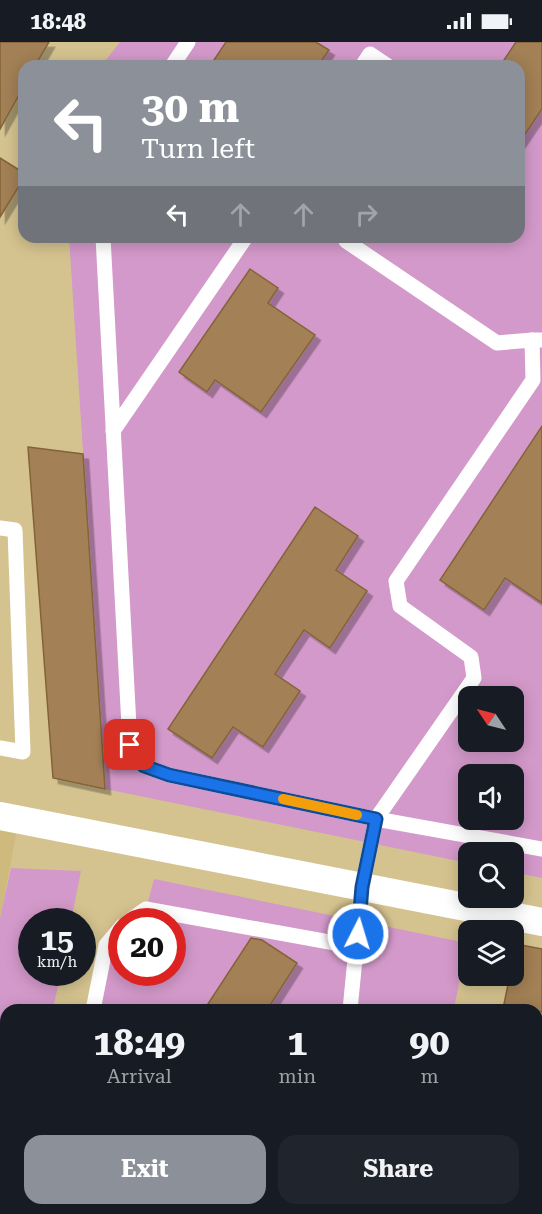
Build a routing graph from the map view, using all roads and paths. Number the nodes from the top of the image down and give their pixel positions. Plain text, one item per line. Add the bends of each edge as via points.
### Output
1 (188, 42) edge
2 (176, 60) edge
3 (366, 60) edge
4 (379, 60) edge
5 (103, 243) edge
6 (242, 243) edge
7 (349, 243) edge
8 (537, 340) edge
9 (113, 431) junction
10 (0, 528) edge
11 (0, 748) edge
12 (0, 816) edge
13 (376, 819) junction
14 (542, 849) edge
15 (362, 887) junction
16 (186, 916) edge
17 (542, 922) edge
18 (108, 943) edge
19 (357, 947) junction
20 (94, 1004) edge
21 (352, 1004) edge

1 - 2 lane
3 - 4 lane via 370,54
5 - 9 lane
6 - 9 lane
7 - 8 lane via 497,343
8 - 13 lane via 533,380 396,581 400,606 471,657 474,678
9 - 13 lane via 130,745 144,766 169,775
10 - 11 lane via 15,530 22,752
12 - 15 street
13 - 14 lane
13 - 15 lane
15 - 17 street
15 - 19 lane
16 - 19 lane
18 - 20 lane
19 - 21 lane

